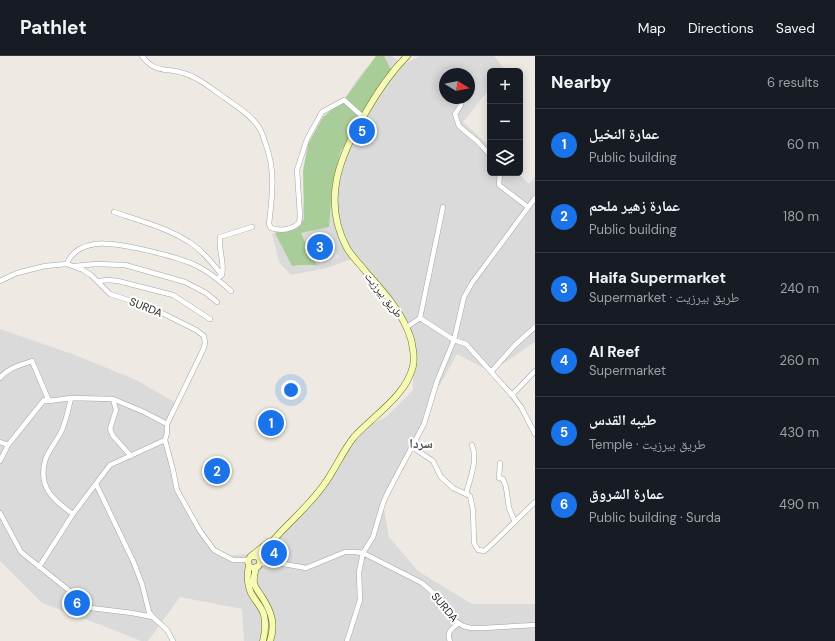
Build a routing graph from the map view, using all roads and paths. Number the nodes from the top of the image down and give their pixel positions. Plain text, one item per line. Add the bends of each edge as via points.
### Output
1 (142, 56) edge
2 (407, 56) edge
3 (461, 105) dead end
4 (363, 117) junction
5 (487, 152) edge
6 (500, 176) edge
7 (535, 198) edge
8 (531, 204) edge
9 (443, 207) dead end
10 (114, 212) dead end
11 (252, 227) dead end
12 (66, 264) junction
13 (74, 266) junction
14 (222, 275) junction
15 (217, 279) junction
16 (0, 281) edge
17 (99, 281) junction
18 (231, 291) dead end
19 (217, 302) dead end
20 (420, 318) junction
21 (210, 319) dead end
22 (407, 327) junction
23 (535, 327) edge
24 (454, 340) junction
25 (535, 371) edge
26 (491, 372) junction
27 (0, 378) edge
28 (512, 395) junction
29 (71, 398) junction
30 (113, 399) junction
31 (49, 401) junction
32 (167, 424) junction
33 (535, 434) edge
34 (165, 440) junction
35 (0, 442) edge
36 (8, 445) junction
37 (472, 445) dead end
38 (412, 447) junction
39 (131, 456) junction
40 (0, 460) edge
41 (500, 463) dead end
42 (96, 484) junction
43 (466, 494) junction
44 (535, 502) edge
45 (0, 513) edge
46 (73, 514) junction
47 (515, 522) junction
48 (277, 536) junction
49 (268, 547) junction
50 (363, 553) junction
51 (271, 560) junction
52 (249, 561) junction
53 (258, 563) junction
54 (39, 567) junction
55 (153, 617) junction
56 (458, 624) junction
57 (535, 625) edge
58 (173, 641) edge
59 (263, 641) edge
60 (270, 641) edge
61 (347, 641) edge
62 (450, 641) edge

1 - 4 street via 155,67 166,71 183,72 199,80 237,107 258,126 273,170 268,224 278,230 294,227 299,223 297,170 307,138 322,112 344,100
2 - 4 main road, طريق بيرزيت via 389,74
3 - 5 street via 455,114 459,126
4 - 22 main road, طريق بيرزيت via 346,147 340,164 335,183 335,215 348,249 389,298
6 - 8 street via 499,185
7 - 8 street
8 - 24 street via 464,297
9 - 20 street
10 - 14 street via 152,225 189,242 201,251
11 - 14 street via 220,237
12 - 13 street, SURDA
12 - 15 street via 69,258 87,246 117,245 177,258 199,267
12 - 16 street, SURDA via 17,273
13 - 17 street, SURDA
13 - 19 street via 125,265 185,282
14 - 15 street
15 - 18 street
17 - 21 street via 108,280 173,295
17 - 32 street, SURDA via 110,294 152,308 204,336 203,350
20 - 22 street
20 - 24 street
22 - 48 main road, طريق بيرزيت via 414,356 414,365 408,382 353,439 324,485
23 - 26 street
24 - 26 street via 466,344
24 - 38 street via 424,424
25 - 28 street
26 - 28 street
27 - 31 street via 14,367 32,361
28 - 33 street
29 - 30 street
29 - 31 street
29 - 46 street via 67,418 45,461 43,480 58,504
30 - 32 street
30 - 39 street via 116,410 110,429
31 - 36 street via 44,400
32 - 34 street, SURDA
34 - 39 street
34 - 52 street, SURDA via 177,490 200,531 214,550 233,560
35 - 36 street
36 - 40 street
37 - 43 street via 474,463
38 - 43 street via 433,461 441,477 453,488
38 - 50 street via 383,503 373,536
39 - 42 street via 110,465
41 - 47 street via 499,478 506,486 509,508
42 - 46 street
42 - 55 street via 134,564 149,612
43 - 47 street via 470,496 473,510 474,543 478,550 484,551
44 - 47 street
45 - 54 street via 21,552
46 - 54 street
48 - 49 main road
48 - 52 main road
49 - 51 street
49 - 53 main road
50 - 51 street, SURDA via 345,552 306,568
50 - 56 street, SURDA via 422,583 439,598 447,613
50 - 61 street via 359,572 360,600
51 - 53 street, SURDA
52 - 53 main road via 254,568
52 - 53 main road via 256,556
52 - 59 main road via 249,588 260,604 264,616
53 - 60 main road via 254,583 273,620
54 - 55 street via 91,608
55 - 58 street
56 - 57 street, SURDA via 471,628
56 - 62 street via 450,632

